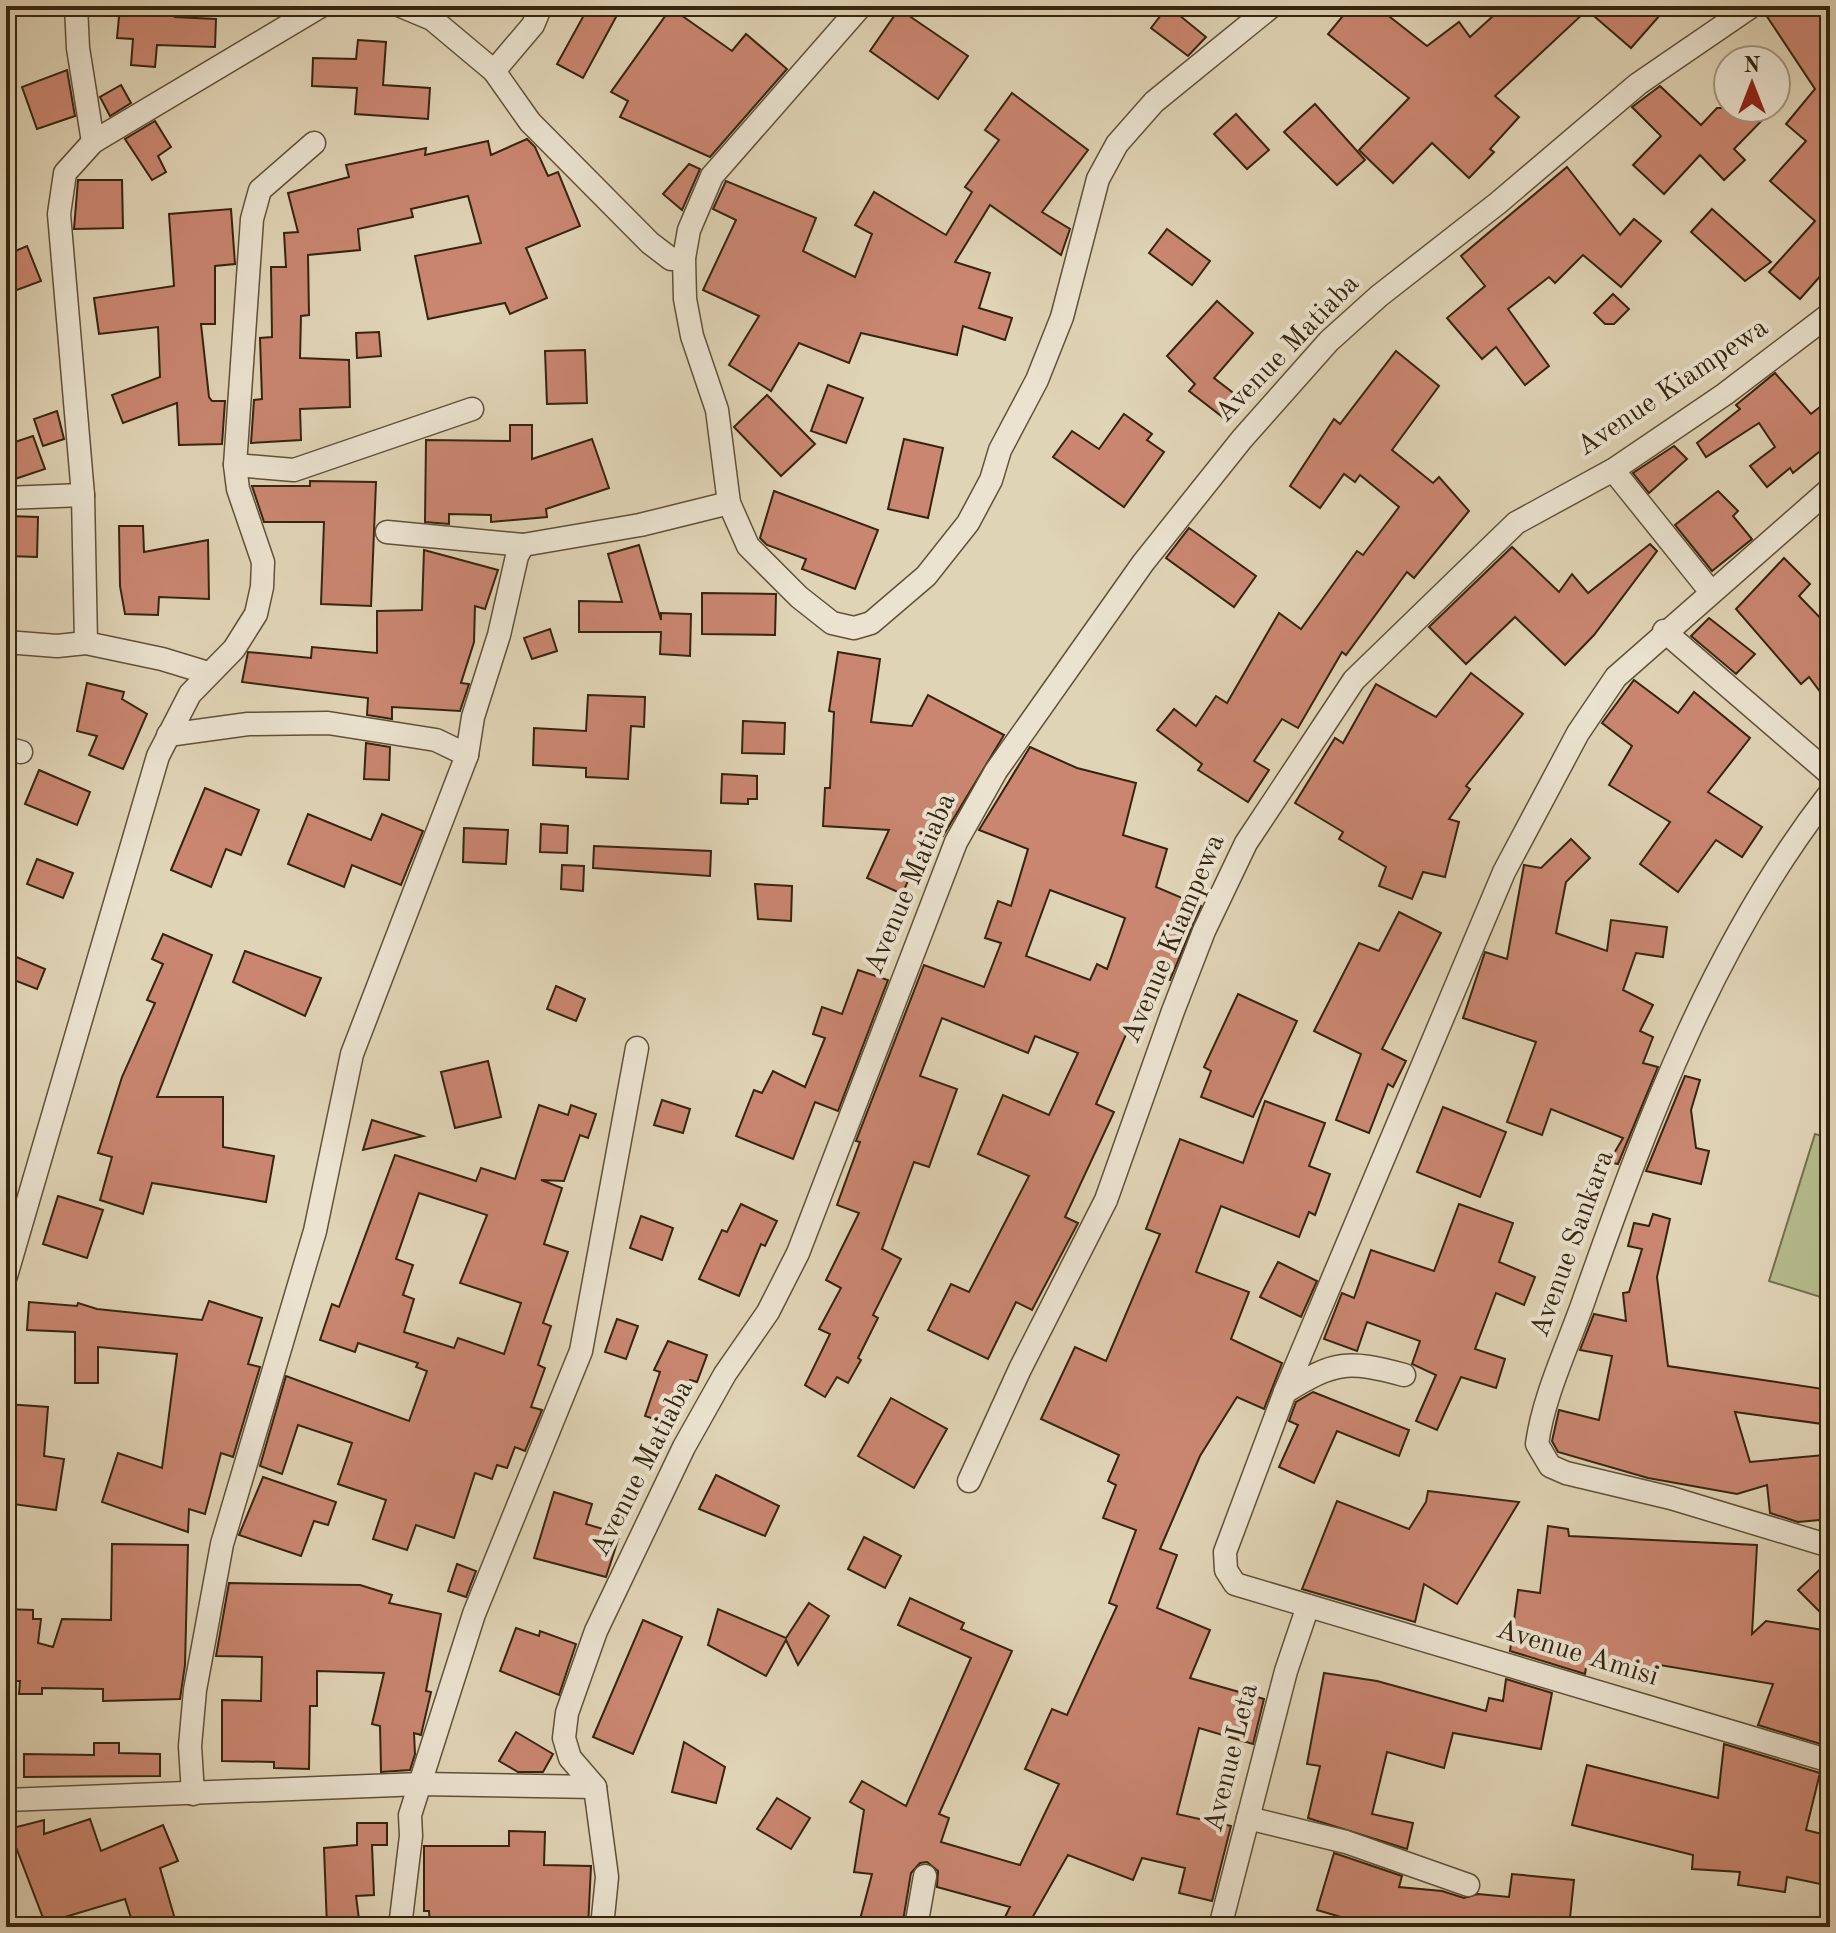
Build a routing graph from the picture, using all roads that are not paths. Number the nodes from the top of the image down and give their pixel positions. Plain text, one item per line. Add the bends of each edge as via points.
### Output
1 (76, 6) edge
2 (321, 6) edge
3 (401, 6) edge
4 (541, 6) edge
5 (861, 6) edge
6 (1272, 6) edge
7 (1752, 6) edge
8 (494, 71) junction
9 (93, 142) junction
10 (314, 143) dead end
11 (684, 258) junction
12 (1830, 314) edge
13 (472, 409) dead end
14 (235, 465) junction
15 (1613, 470) junction
16 (1830, 489) edge
17 (83, 495) junction
18 (6, 498) edge
19 (729, 503) junction
20 (387, 532) dead end
21 (523, 545) junction
22 (1711, 592) junction
23 (1664, 631) junction
24 (6, 642) edge
25 (86, 643) junction
26 (208, 673) junction
27 (168, 735) junction
28 (467, 755) junction
29 (1830, 774) edge
30 (1830, 793) edge
31 (637, 1048) dead end
32 (6, 1276) edge
33 (1404, 1375) dead end
34 (1285, 1392) junction
35 (969, 1481) dead end
36 (1830, 1546) edge
37 (1308, 1606) junction
38 (1830, 1761) edge
39 (421, 1784) junction
40 (595, 1787) junction
41 (193, 1794) junction
42 (6, 1800) edge
43 (1248, 1818) junction
44 (925, 1876) dead end
45 (1468, 1885) dead end
46 (400, 1927) edge
47 (602, 1927) edge
48 (916, 1927) edge
49 (1220, 1927) edge

1 - 9 street
2 - 9 street
3 - 8 street via 432,19
4 - 8 street via 533,25
5 - 11 street via 712,176 689,230
6 - 19 street via 1154,102 1117,144 1098,179 1062,317 1037,380 968,523 926,576 871,623 854,628 832,623 748,546
7 - 40 street, Avenue Matiaba via 1638,84 1329,341 1143,563 996,771 956,842 798,1253 768,1312 684,1447 581,1669 564,1738 570,1758
8 - 11 street via 530,122 650,243 671,259
9 - 17 street via 65,173 60,192
10 - 14 street via 260,190 252,219
11 - 19 street via 685,299 717,410
12 - 15 street, Avenue Kiampewa
13 - 14 street via 294,470
14 - 26 street via 263,562 262,587 256,614 234,649
15 - 22 street
15 - 35 street, Avenue Kiampewa via 1527,515 1503,534 1354,680 1282,783 1204,931 1106,1200
16 - 22 street, Avenue Amisi
17 - 18 street
17 - 25 street
19 - 21 street
20 - 21 street
21 - 28 street
22 - 23 street, Avenue Amisi
23 - 29 street
23 - 34 street, Avenue Amisi via 1594,706 1528,822
24 - 25 street
25 - 26 street
26 - 27 street
27 - 28 street via 248,724 328,723 436,740
27 - 32 street via 134,828
28 - 41 street via 352,1054 315,1231 222,1544 195,1690
30 - 36 street, Avenue Sankara via 1759,899 1691,1021 1623,1188 1537,1444 1550,1466 1566,1473
31 - 39 street via 581,1351 474,1614
33 - 34 street via 1360,1363 1318,1371
34 - 37 street, Avenue Amisi via 1225,1563 1235,1584
37 - 38 street, Avenue Amisi
37 - 43 street, Avenue Leta
39 - 40 street
39 - 41 street
39 - 46 street via 410,1815
40 - 47 street via 607,1877
41 - 42 street
43 - 45 street via 1346,1842
43 - 49 street, Avenue Leta
44 - 48 street

